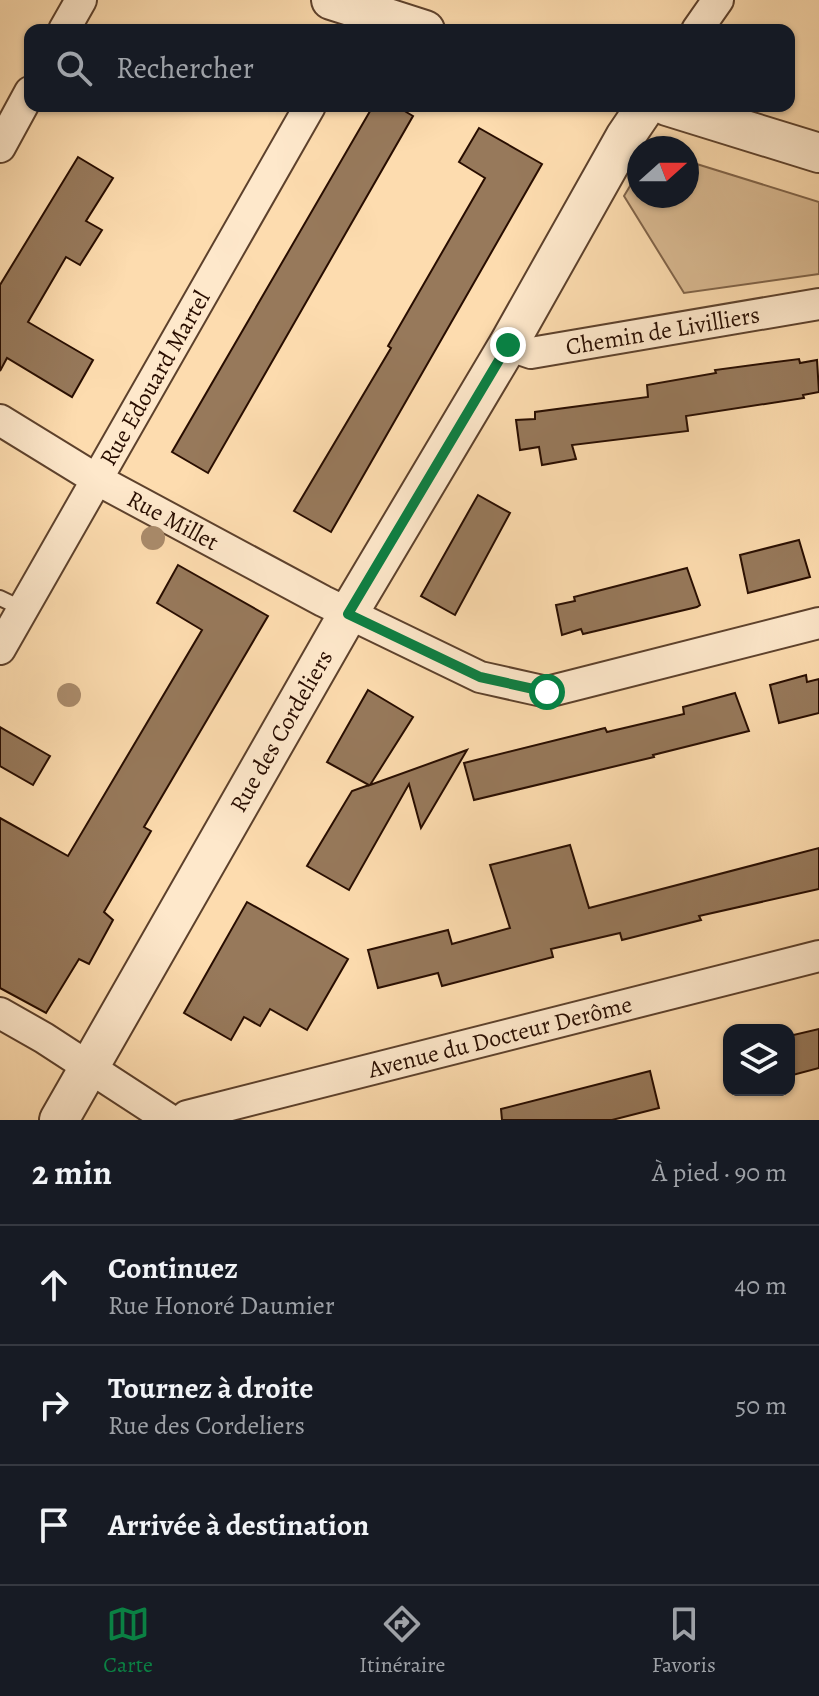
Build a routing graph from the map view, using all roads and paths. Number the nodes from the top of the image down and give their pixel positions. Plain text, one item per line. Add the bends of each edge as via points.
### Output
1 (81, 0) edge
2 (718, 0) edge
3 (350, 13) edge
4 (67, 24) edge
5 (399, 24) edge
6 (701, 24) edge
7 (24, 103) edge
8 (307, 112) edge
9 (642, 112) edge
10 (686, 112) edge
11 (0, 147) edge
12 (819, 153) edge
13 (819, 304) edge
14 (508, 345) junction
15 (0, 420) edge
16 (96, 479) junction
17 (11, 604) edge
18 (348, 614) junction
19 (819, 623) edge
20 (0, 649) edge
21 (819, 956) edge
22 (0, 1013) edge
23 (89, 1068) junction
24 (59, 1120) edge
25 (170, 1120) edge
26 (184, 1120) edge

1 - 4 street
2 - 6 street
3 - 5 street
7 - 11 street
8 - 16 street, Rue Edouard Martel
9 - 14 street, Rue des Cordeliers
10 - 12 street
13 - 14 street, Chemin de Livilliers via 531,353
14 - 18 street, Rue des Cordeliers
15 - 16 street, Rue Millet
16 - 17 street, Rue Edouard Martel
16 - 18 street, Rue Millet
17 - 20 street, Rue Edouard Martel
18 - 19 street, Rue Millet via 480,677 547,692
18 - 23 street, Rue des Cordeliers
21 - 26 street, Avenue du Docteur Derôme
22 - 23 street
23 - 24 street, Rue des Cordeliers
23 - 25 street

